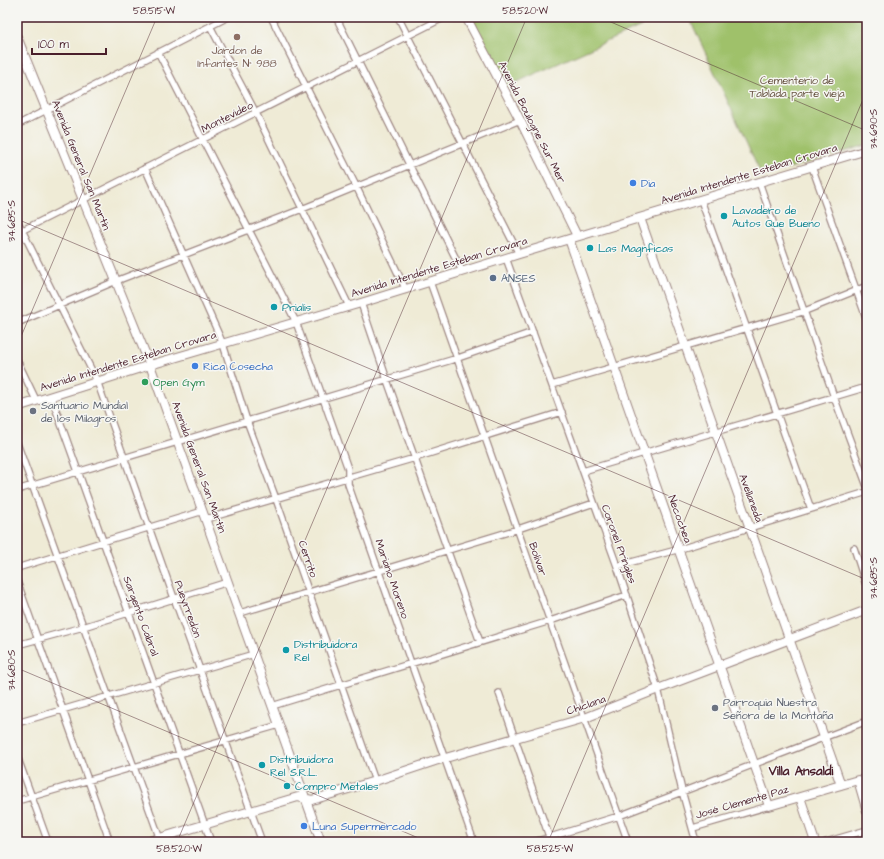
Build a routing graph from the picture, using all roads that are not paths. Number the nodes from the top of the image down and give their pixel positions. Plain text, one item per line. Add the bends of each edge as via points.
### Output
1 (228, 17) edge
2 (271, 17) edge
3 (336, 17) edge
4 (398, 17) edge
5 (445, 17) edge
6 (466, 17) edge
7 (210, 26) junction
8 (408, 36) junction
9 (17, 37) edge
10 (158, 52) junction
11 (358, 60) junction
12 (306, 88) junction
13 (46, 110) junction
14 (256, 113) junction
15 (520, 120) junction
16 (17, 125) edge
17 (203, 140) junction
18 (463, 144) junction
19 (867, 150) edge
20 (410, 165) junction
21 (812, 167) junction
22 (145, 168) junction
23 (759, 182) junction
24 (356, 186) junction
25 (82, 200) junction
26 (701, 200) junction
27 (302, 209) junction
28 (640, 218) junction
29 (17, 220) edge
30 (248, 229) junction
31 (20, 232) edge
32 (578, 236) junction
33 (569, 239) junction
34 (519, 254) junction
35 (182, 255) junction
36 (506, 258) junction
37 (462, 271) junction
38 (116, 281) junction
39 (430, 282) junction
40 (867, 286) edge
41 (406, 290) junction
42 (857, 291) junction
43 (361, 303) junction
44 (60, 305) junction
45 (349, 306) junction
46 (805, 311) junction
47 (867, 320) edge
48 (296, 322) junction
49 (17, 323) edge
50 (746, 328) junction
51 (533, 332) junction
52 (223, 344) junction
53 (686, 346) junction
54 (458, 358) junction
55 (17, 360) edge
56 (150, 365) junction
57 (614, 367) junction
58 (387, 380) junction
59 (97, 381) junction
60 (552, 385) junction
61 (867, 387) edge
62 (51, 396) junction
63 (834, 397) junction
64 (324, 398) junction
65 (36, 400) junction
66 (17, 407) edge
67 (562, 412) junction
68 (777, 413) junction
69 (248, 421) junction
70 (716, 432) junction
71 (485, 436) junction
72 (179, 442) junction
73 (17, 443) edge
74 (645, 453) junction
75 (124, 458) junction
76 (415, 458) junction
77 (78, 471) junction
78 (583, 471) junction
79 (348, 478) junction
80 (33, 486) junction
81 (867, 486) edge
82 (17, 490) edge
83 (867, 492) edge
84 (276, 499) junction
85 (594, 503) junction
86 (811, 509) junction
87 (203, 511) junction
88 (206, 519) junction
89 (149, 528) junction
90 (750, 528) junction
91 (518, 529) junction
92 (103, 542) junction
93 (854, 548) dead end
94 (680, 549) junction
95 (447, 550) junction
96 (57, 556) junction
97 (617, 566) junction
98 (17, 568) edge
99 (379, 571) junction
100 (17, 581) edge
101 (228, 582) junction
102 (867, 588) edge
103 (308, 592) junction
104 (627, 595) junction
105 (174, 598) junction
106 (867, 610) edge
107 (129, 613) junction
108 (240, 613) junction
109 (550, 621) junction
110 (83, 627) junction
111 (38, 639) junction
112 (790, 640) junction
113 (480, 642) junction
114 (17, 645) edge
115 (254, 654) junction
116 (411, 664) junction
117 (720, 666) junction
118 (200, 669) junction
119 (154, 682) junction
120 (341, 685) junction
121 (658, 689) junction
122 (499, 693) dead end
123 (108, 697) junction
124 (272, 706) junction
125 (63, 710) junction
126 (585, 718) junction
127 (867, 721) edge
128 (17, 723) edge
129 (279, 725) junction
130 (515, 737) junction
131 (824, 738) junction
132 (225, 741) junction
133 (179, 753) junction
134 (17, 756) edge
135 (446, 758) junction
136 (755, 765) junction
137 (134, 767) junction
138 (867, 778) edge
139 (88, 780) junction
140 (858, 780) junction
141 (375, 781) junction
142 (840, 785) junction
143 (682, 791) junction
144 (32, 797) junction
145 (800, 797) junction
146 (306, 799) junction
147 (17, 801) edge
148 (769, 806) junction
149 (250, 810) junction
150 (867, 810) edge
151 (619, 816) junction
152 (205, 824) junction
153 (693, 828) junction
154 (867, 830) edge
155 (160, 840) edge
156 (550, 840) edge
157 (48, 842) edge
158 (110, 842) edge
159 (146, 842) edge
160 (211, 842) edge
161 (262, 842) edge
162 (322, 842) edge
163 (474, 842) edge
164 (534, 842) edge
165 (628, 842) edge
166 (696, 842) edge
167 (815, 842) edge
168 (826, 842) edge

1 - 7 street
2 - 12 street
3 - 11 street
4 - 8 street
5 - 8 street, Montevideo
6 - 15 street, Avenida Boulogne Sur Mer
7 - 10 street
7 - 14 street
8 - 11 street, Montevideo
8 - 18 street
9 - 13 street, Avenida General San Martín
10 - 13 street
10 - 17 street, Mariano Moreno
11 - 12 street, Montevideo
11 - 20 street
12 - 14 street, Montevideo
12 - 24 street
13 - 16 street
13 - 25 street, Avenida General San Martín
14 - 17 street, Montevideo
14 - 27 street
15 - 18 street
15 - 32 street, Avenida Boulogne Sur Mer
17 - 22 street, Montevideo
17 - 30 street, Mariano Moreno
18 - 20 street
18 - 34 street
19 - 21 street, Avenida Intendente Esteban Crovara
20 - 24 street
20 - 37 street
21 - 23 street, Avenida Intendente Esteban Crovara
21 - 42 street
22 - 25 street, Montevideo
22 - 35 street, Cerrito
23 - 26 street, Avenida Intendente Esteban Crovara
23 - 46 street
24 - 27 street
24 - 41 street
25 - 31 street, Montevideo
25 - 38 street, Avenida General San Martín
26 - 28 street, Avenida Intendente Esteban Crovara
26 - 50 street
27 - 30 street
27 - 45 street
28 - 32 street, Avenida Intendente Esteban Crovara
28 - 53 street, Avellaneda
29 - 31 street, Pueyrredón
30 - 35 street
30 - 48 street, Mariano Moreno
31 - 44 street, Pueyrredón
32 - 33 street, Avenida Intendente Esteban Crovara
33 - 34 street, Avenida Intendente Esteban Crovara
33 - 57 street, Necochea
34 - 36 street, Avenida Intendente Esteban Crovara
35 - 38 street
35 - 52 street, Cerrito
36 - 37 street, Avenida Intendente Esteban Crovara
36 - 51 street, Coronel Pringles
37 - 39 street, Avenida Intendente Esteban Crovara
38 - 44 street
38 - 56 street, Avenida General San Martín
39 - 41 street, Avenida Intendente Esteban Crovara
39 - 54 street, Bolívar
40 - 42 street
41 - 43 street, Avenida Intendente Esteban Crovara
42 - 46 street
42 - 47 street
43 - 45 street, Avenida Intendente Esteban Crovara
43 - 58 street
44 - 49 street
44 - 59 street, Pueyrredón
45 - 48 street, Avenida Intendente Esteban Crovara
46 - 50 street
46 - 63 street
48 - 52 street, Avenida Intendente Esteban Crovara
48 - 64 street, Mariano Moreno
50 - 53 street
50 - 68 street
51 - 54 street
51 - 60 street, Coronel Pringles
52 - 56 street, Avenida Intendente Esteban Crovara
52 - 69 street, Cerrito
53 - 57 street
53 - 70 street, Avellaneda
54 - 58 street
54 - 71 street, Bolívar
55 - 65 street
56 - 59 street, Avenida Intendente Esteban Crovara
56 - 72 street, Avenida General San Martín
57 - 60 street
57 - 74 street, Necochea
58 - 64 street
58 - 76 street
59 - 62 street, Avenida Intendente Esteban Crovara
59 - 75 street, Pueyrredón
60 - 67 street, Coronel Pringles
61 - 63 street
62 - 65 street, Avenida Intendente Esteban Crovara
62 - 77 street, Sargento Cabral
63 - 68 street
63 - 81 street
64 - 69 street
64 - 79 street, Mariano Moreno via 348,469
65 - 66 street, Avenida Intendente Esteban Crovara
67 - 71 street
67 - 78 street, Coronel Pringles
68 - 70 street
68 - 86 street
69 - 72 street
69 - 84 street, Cerrito
70 - 74 street
70 - 90 street, Avellaneda
71 - 76 street
71 - 91 street, Bolívar
72 - 75 street
72 - 87 street, Avenida General San Martín
73 - 80 street
74 - 78 street
74 - 94 street, Necochea
75 - 77 street
75 - 89 street, Pueyrredón
76 - 79 street
76 - 95 street
77 - 80 street
77 - 92 street, Sargento Cabral
78 - 85 street, Coronel Pringles
79 - 84 street
79 - 99 street, Mariano Moreno
80 - 82 street
80 - 96 street
83 - 86 street
84 - 88 street
84 - 103 street, Cerrito
85 - 91 street
85 - 97 street, Coronel Pringles
86 - 90 street
87 - 88 street, Avenida General San Martín
87 - 89 street
88 - 101 street, Avenida General San Martín
89 - 92 street
89 - 105 street, Pueyrredón
90 - 94 street
90 - 112 street, Avellaneda
91 - 95 street
91 - 109 street, Bolívar
92 - 96 street
92 - 107 street, Sargento Cabral
93 - 102 street
94 - 97 street
94 - 117 street, Necochea
95 - 99 street
95 - 113 street
96 - 98 street
96 - 110 street
97 - 104 street, Coronel Pringles
99 - 103 street
99 - 116 street, Mariano Moreno
100 - 111 street
101 - 105 street
101 - 108 street, Avenida General San Martín
103 - 108 street
103 - 120 street, Cerrito
104 - 109 street
104 - 121 street, Coronel Pringles
105 - 107 street
105 - 118 street, Pueyrredón
106 - 112 street, Chiclana
107 - 110 street
107 - 119 street, Sargento Cabral
108 - 115 street, Avenida General San Martín
109 - 113 street
109 - 126 street, Bolívar
110 - 111 street
110 - 123 street
111 - 114 street
111 - 125 street
112 - 117 street, Chiclana
112 - 131 street, Avellaneda
113 - 116 street
115 - 118 street
115 - 124 street, Avenida General San Martín
116 - 120 street
116 - 135 street, Mariano Moreno
117 - 121 street, Chiclana
117 - 136 street, Necochea
118 - 119 street
118 - 132 street, Pueyrredón
119 - 123 street
119 - 133 street, Sargento Cabral
120 - 124 street
120 - 141 street, Cerrito
121 - 126 street, Chiclana
121 - 143 street, Coronel Pringles
122 - 130 street
123 - 125 street
123 - 137 street
124 - 129 street, Avenida General San Martín
125 - 128 street
125 - 139 street
126 - 130 street, Chiclana
126 - 151 street, Bolívar
127 - 131 street
129 - 132 street
129 - 146 street, Avenida General San Martín
130 - 135 street, Chiclana
130 - 156 street
131 - 136 street
131 - 142 street, Avellaneda
132 - 133 street
132 - 149 street, Pueyrredón
133 - 137 street
133 - 152 street, Sargento Cabral
134 - 144 street
135 - 141 street, Chiclana
135 - 163 street, Mariano Moreno
136 - 143 street
136 - 148 street, Necochea
137 - 139 street
137 - 155 street
138 - 140 street, José Clemente Paz
139 - 144 street
139 - 158 street
140 - 142 street, José Clemente Paz
140 - 150 street
141 - 146 street, Chiclana via 312,800
142 - 145 street, José Clemente Paz
143 - 151 street
143 - 153 street, Coronel Pringles
144 - 147 street
144 - 157 street
145 - 148 street, José Clemente Paz
145 - 167 street
146 - 149 street, Chiclana via 298,797
146 - 162 street, Avenida General San Martín
148 - 153 street, José Clemente Paz
149 - 152 street, Chiclana
149 - 161 street, Pueyrredón
151 - 156 street
151 - 165 street, Bolívar
152 - 155 street, Chiclana
152 - 160 street, Sargento Cabral
153 - 166 street, Coronel Pringles
154 - 168 street
155 - 159 street, Chiclana
156 - 164 street

